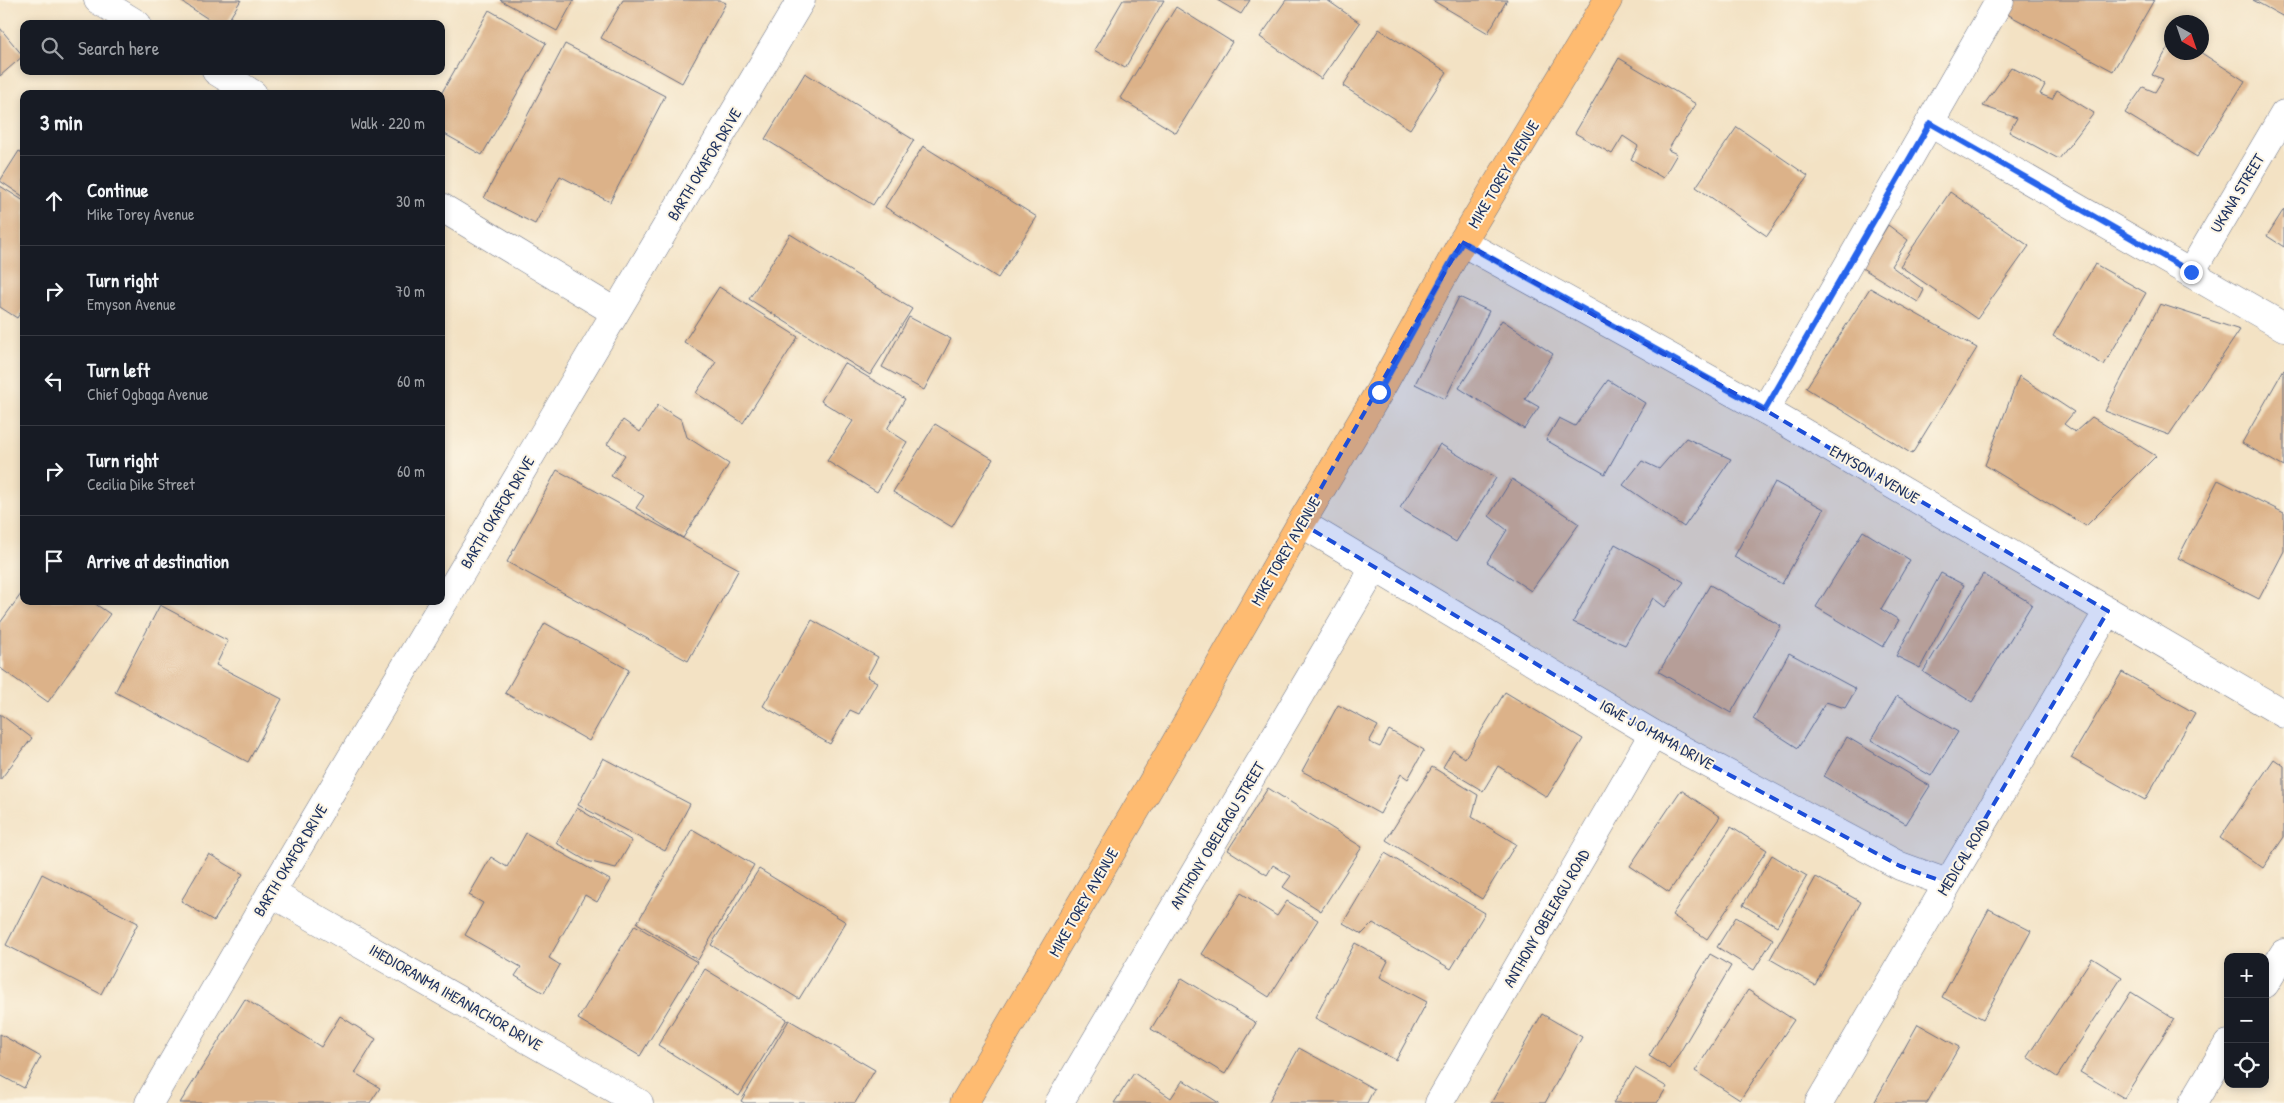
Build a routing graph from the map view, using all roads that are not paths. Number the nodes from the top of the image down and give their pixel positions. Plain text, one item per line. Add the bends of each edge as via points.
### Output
1 (98, 0) edge
2 (801, 0) edge
3 (1608, 0) edge
4 (2000, 0) edge
5 (130, 20) edge
6 (223, 75) edge
7 (247, 90) edge
8 (2284, 114) edge
9 (1930, 123) junction
10 (445, 209) edge
11 (1462, 242) junction
12 (2191, 272) junction
13 (615, 312) junction
14 (2284, 327) edge
15 (1765, 410) junction
16 (1301, 523) junction
17 (1375, 567) junction
18 (445, 599) edge
19 (442, 605) edge
20 (2108, 612) junction
21 (2284, 714) edge
22 (1653, 734) junction
23 (1947, 884) junction
24 (271, 893) junction
25 (2284, 953) edge
26 (2269, 977) edge
27 (2224, 1051) edge
28 (149, 1103) edge
29 (639, 1103) edge
30 (964, 1103) edge
31 (1059, 1103) edge
32 (1439, 1103) edge
33 (1819, 1103) edge
34 (2193, 1103) edge

1 - 5 street
2 - 13 street, BARTH OKAFOR DRIVE
3 - 11 main road, MIKE TOREY AVENUE
4 - 9 street
6 - 7 street
8 - 12 street, UKANA STREET
9 - 12 street
9 - 15 street
10 - 13 street
11 - 15 street, EMYSON AVENUE
11 - 16 main road, MIKE TOREY AVENUE via 1379,392
12 - 14 street
13 - 18 street, BARTH OKAFOR DRIVE
15 - 20 street, EMYSON AVENUE
16 - 17 street, IGWE J O MAMA DRIVE
16 - 30 main road, MIKE TOREY AVENUE via 1174,747
17 - 22 street, IGWE J O MAMA DRIVE
17 - 31 street, ANTHONY OBELEAGU STREET
19 - 24 street, BARTH OKAFOR DRIVE
20 - 21 street, EMYSON AVENUE
20 - 23 street, MEDICAL ROAD
22 - 23 street, IGWE J O MAMA DRIVE via 1900,866
22 - 32 street, ANTHONY OBELEAGU ROAD
23 - 33 street, MEDICAL ROAD
24 - 28 street, BARTH OKAFOR DRIVE
24 - 29 street, IHEDIORANMA IHEANACHOR DRIVE
25 - 26 street
27 - 34 street

